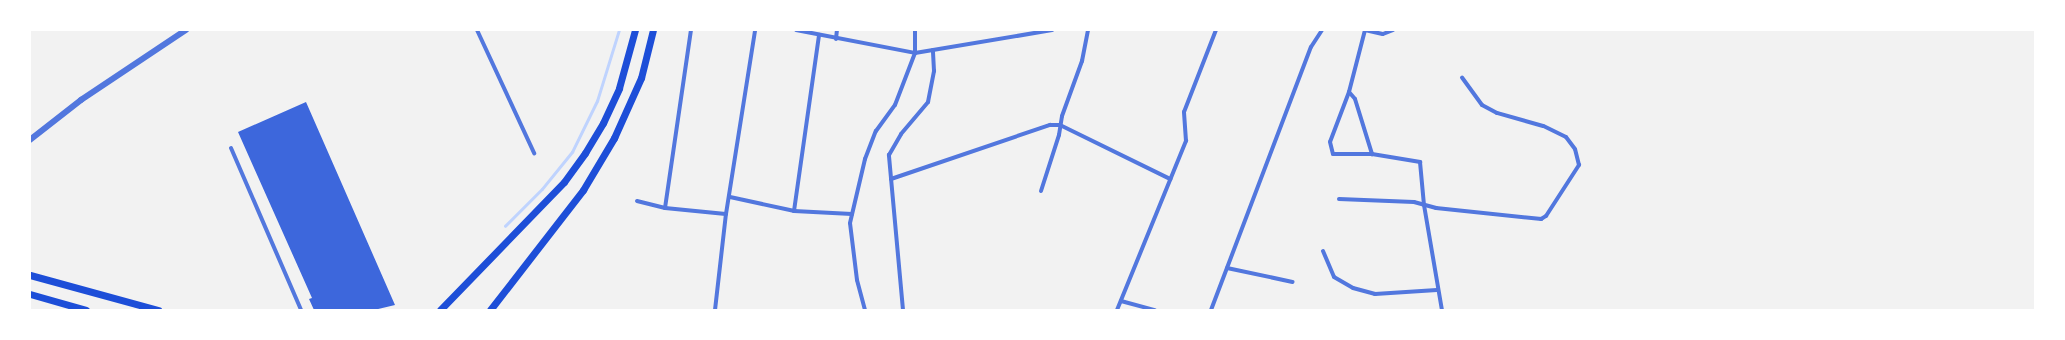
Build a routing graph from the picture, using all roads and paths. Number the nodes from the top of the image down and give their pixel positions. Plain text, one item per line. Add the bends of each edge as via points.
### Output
1 (186, 30) edge
2 (477, 30) edge
3 (635, 30) edge
4 (653, 30) edge
5 (691, 30) edge
6 (755, 30) edge
7 (796, 30) edge
8 (837, 30) edge
9 (915, 30) edge
10 (1052, 30) edge
11 (1216, 30) edge
12 (1322, 30) edge
13 (1365, 30) edge
14 (1394, 30) edge
15 (1086, 31) edge
16 (819, 35) junction
17 (836, 39) junction
18 (933, 50) junction
19 (915, 53) junction
20 (1462, 77) dead end
21 (1349, 92) junction
22 (1060, 125) junction
23 (30, 140) edge
24 (231, 148) dead end
25 (534, 153) dead end
26 (1372, 154) junction
27 (891, 179) junction
28 (1170, 179) junction
29 (1041, 191) dead end
30 (730, 197) junction
31 (1339, 199) dead end
32 (636, 201) dead end
33 (1424, 205) junction
34 (665, 208) junction
35 (794, 211) junction
36 (726, 214) junction
37 (852, 214) junction
38 (1323, 251) dead end
39 (1227, 268) junction
40 (30, 275) edge
41 (1293, 282) dead end
42 (1437, 290) junction
43 (30, 294) edge
44 (1121, 301) junction
45 (86, 310) edge
46 (158, 310) edge
47 (301, 310) edge
48 (440, 310) edge
49 (490, 310) edge
50 (715, 310) edge
51 (865, 310) edge
52 (903, 310) edge
53 (1117, 310) edge
54 (1155, 310) edge
55 (1211, 310) edge
56 (1442, 310) edge

1 - 23 street via 81,100
2 - 25 street
3 - 48 main road via 619,88 603,123 585,153 564,182
4 - 49 main road via 641,78 614,138 583,190
5 - 34 street
6 - 30 street
7 - 16 street
8 - 17 street
9 - 19 street
10 - 18 street
11 - 28 street via 1184,112 1186,141
12 - 39 street via 1311,47
13 - 14 street via 1384,34
13 - 21 street
15 - 22 street via 1082,61
16 - 17 street
16 - 35 street
17 - 19 street
18 - 19 street
18 - 27 street via 934,71 928,102 893,148 890,156
19 - 37 street via 895,105 876,131 865,159
20 - 33 street via 1482,105 1497,113 1543,126 1566,137 1575,149 1579,165 1546,216 1541,219
21 - 26 street via 1355,99
21 - 26 street via 1330,142 1333,154
22 - 27 street via 1050,125
22 - 28 street
22 - 29 street
24 - 47 street
26 - 33 street via 1420,162
27 - 52 street
28 - 44 street
30 - 35 street
30 - 36 street
31 - 33 street via 1414,202
32 - 34 street
33 - 42 street
34 - 36 street
35 - 37 street
36 - 50 street
37 - 51 street via 850,223 856,273
38 - 42 street via 1334,277 1353,288 1374,294
39 - 41 street
39 - 55 street
40 - 46 main road
42 - 56 street
43 - 45 main road
44 - 53 street
44 - 54 street

